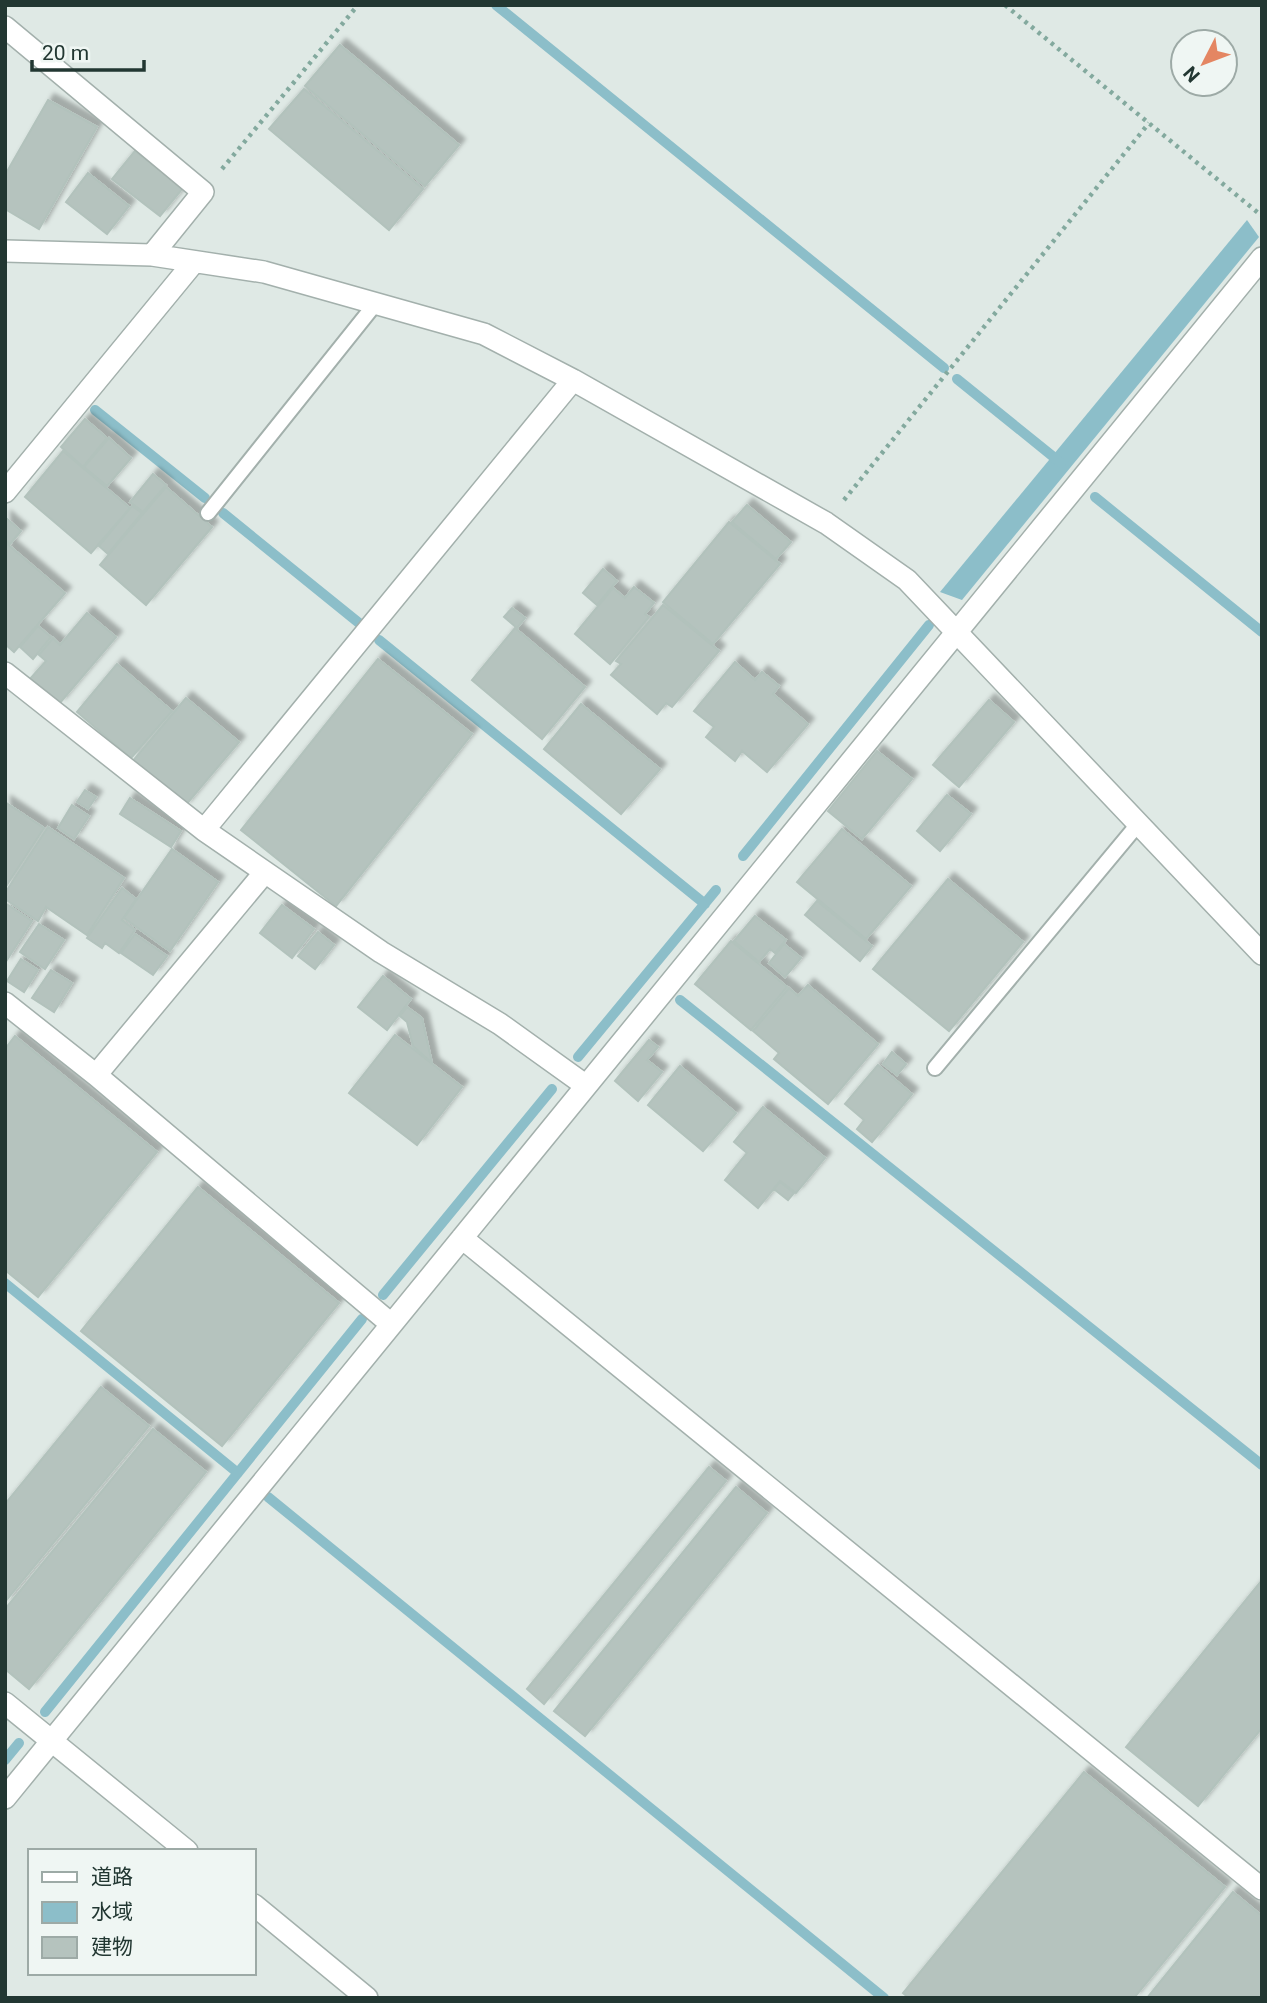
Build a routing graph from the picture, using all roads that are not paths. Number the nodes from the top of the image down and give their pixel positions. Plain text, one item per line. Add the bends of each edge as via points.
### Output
1 (5, 27) edge
2 (5, 251) edge
3 (152, 255) junction
4 (1262, 258) edge
5 (194, 261) junction
6 (376, 303) junction
7 (573, 380) junction
8 (5, 492) edge
9 (208, 513) dead end
10 (957, 630) junction
11 (5, 673) edge
12 (1139, 823) junction
13 (204, 830) junction
14 (265, 872) junction
15 (1262, 954) edge
16 (5, 1003) edge
17 (935, 1068) dead end
18 (96, 1075) junction
19 (585, 1085) junction
20 (462, 1238) junction
21 (391, 1324) junction
22 (5, 1703) edge
23 (52, 1741) junction
24 (5, 1798) edge
25 (185, 1849) edge
26 (1262, 1889) edge
27 (256, 1907) edge
28 (367, 1998) edge

1 - 3 street via 203,192
2 - 3 street
3 - 5 street
4 - 10 street
5 - 6 street via 264,272
5 - 8 street
6 - 7 street via 484,334
6 - 9 lane
7 - 10 street via 826,523 907,580
7 - 13 street
10 - 12 street
10 - 19 street
11 - 13 street
12 - 15 street
12 - 17 lane
13 - 14 street
14 - 18 street
14 - 19 street via 381,952 500,1024
16 - 18 street
18 - 21 street
19 - 20 street
20 - 21 street
20 - 26 street
21 - 23 street
22 - 23 street
23 - 24 street
23 - 25 street
27 - 28 street

